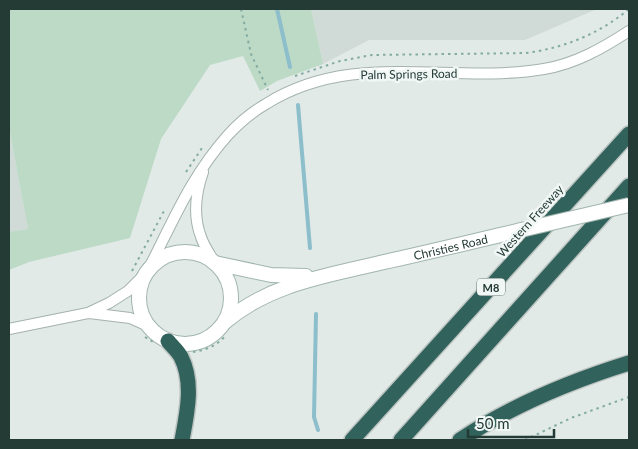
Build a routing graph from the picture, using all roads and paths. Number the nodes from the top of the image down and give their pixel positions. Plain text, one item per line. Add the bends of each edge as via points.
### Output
1 (241, 9) edge
2 (629, 9) edge
3 (629, 31) edge
4 (358, 56) dead end
5 (268, 90) dead end
6 (629, 134) edge
7 (208, 159) junction
8 (629, 186) edge
9 (629, 205) edge
10 (215, 262) junction
11 (148, 270) junction
12 (331, 275) junction
13 (88, 313) junction
14 (228, 326) junction
15 (9, 329) edge
16 (145, 331) junction
17 (164, 345) junction
18 (187, 353) dead end
19 (629, 363) edge
20 (629, 397) edge
21 (182, 440) edge
22 (352, 440) edge
23 (401, 440) edge
24 (460, 440) edge
25 (525, 440) edge

1 - 5 path via 251,54
2 - 4 path via 608,26 544,51
3 - 7 street, Palm Springs Road via 604,48 544,69 508,73 370,72 320,79 283,93 254,112 229,133
6 - 22 highway, Western Freeway / M8
7 - 10 street, Palm Springs Road via 196,205 200,237
7 - 11 street, Palm Springs Road via 188,190
8 - 23 highway
9 - 12 main road, Christies Road, bridge
10 - 11 main road via 201,254 173,253
10 - 12 main road, Christies Road via 294,277
10 - 14 main road via 223,271 232,296
11 - 13 street via 128,291
11 - 16 main road via 139,297
12 - 14 main road, Christies Road via 273,291 246,306
13 - 15 street
13 - 16 street via 130,318
14 - 17 main road via 194,344
14 - 18 path via 221,341 210,348
16 - 17 path
16 - 17 main road via 157,335
17 - 21 highway via 181,357 188,387
19 - 24 highway via 587,376 540,397
20 - 25 path via 571,418

